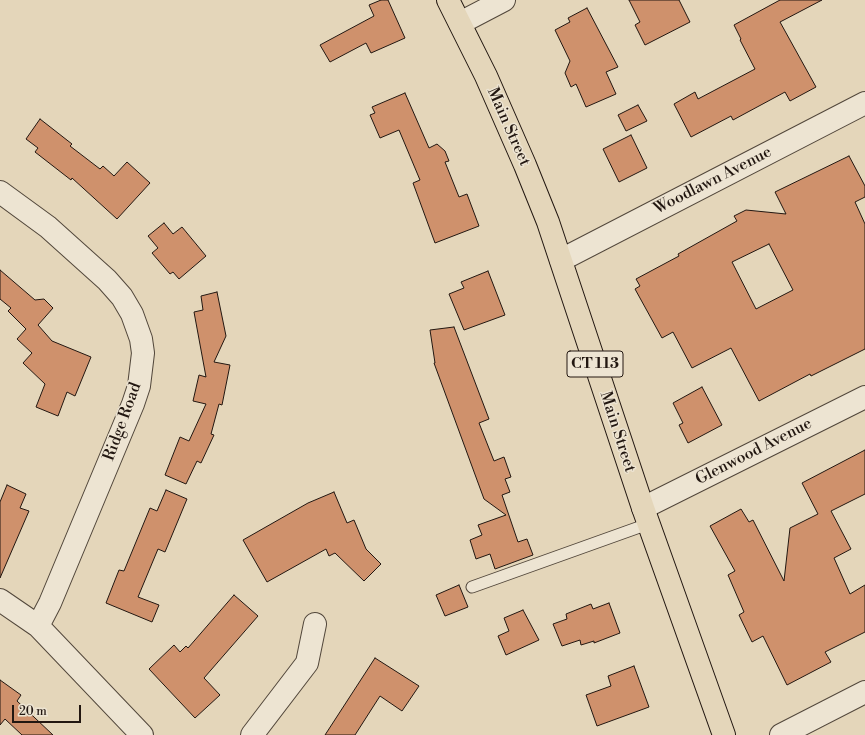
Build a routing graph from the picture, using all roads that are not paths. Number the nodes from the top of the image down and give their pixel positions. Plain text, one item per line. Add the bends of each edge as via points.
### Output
1 (448, 0) edge
2 (504, 0) edge
3 (460, 23) junction
4 (865, 103) edge
5 (0, 192) edge
6 (561, 260) junction
7 (865, 397) edge
8 (645, 516) junction
9 (472, 587) dead end
10 (0, 600) edge
11 (315, 624) dead end
12 (38, 626) junction
13 (865, 692) edge
14 (142, 735) edge
15 (252, 735) edge
16 (724, 735) edge
17 (781, 735) edge

1 - 3 main road, Main Street / CT 113
2 - 3 street
3 - 6 main road, Main Street / CT 113 via 525,165
4 - 6 street, Woodlawn Avenue
5 - 12 street, Ridge Road via 48,227 107,280 122,297 132,314 140,333 143,353 139,386 133,404
6 - 8 main road, Main Street / CT 113
7 - 8 street, Glenwood Avenue
8 - 9 lane
8 - 16 main road, Main Street / CT 113
10 - 12 street
11 - 15 street via 307,663
12 - 14 street
13 - 17 street

